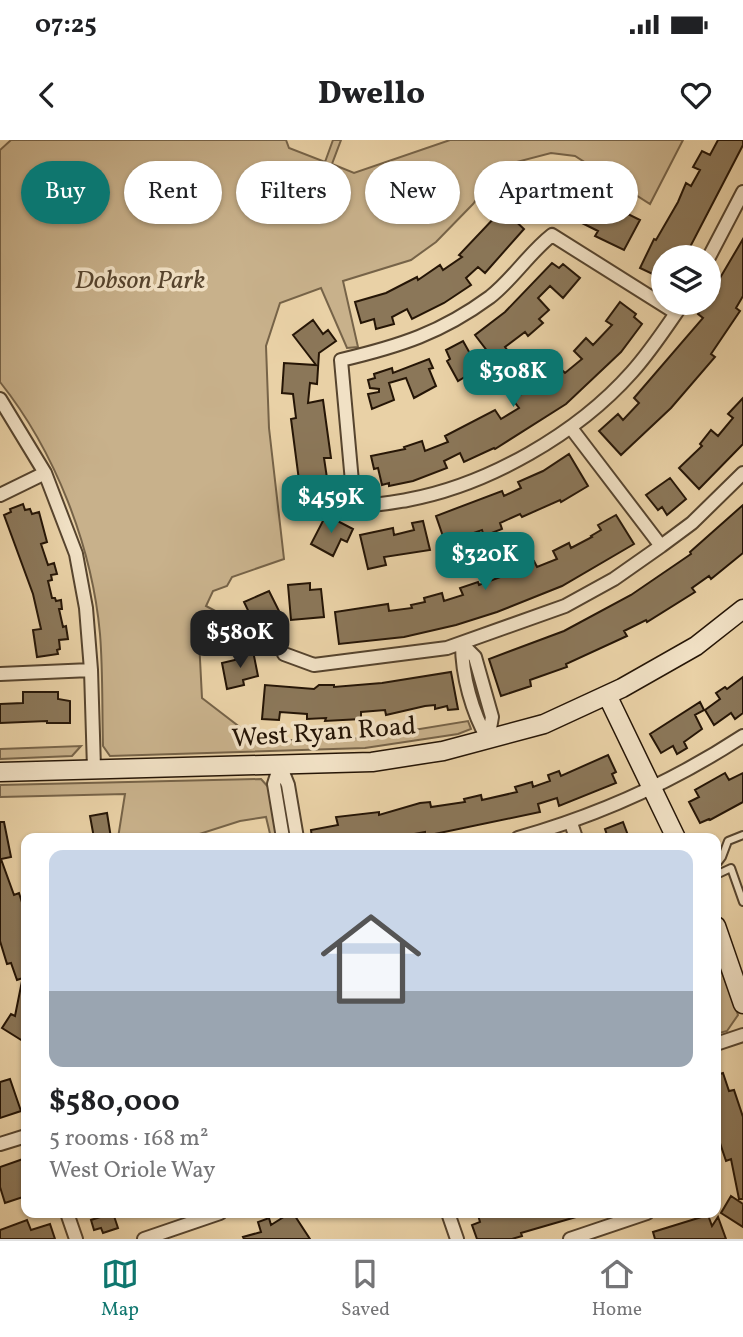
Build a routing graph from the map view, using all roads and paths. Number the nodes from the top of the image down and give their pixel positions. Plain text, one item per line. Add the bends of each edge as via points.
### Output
1 (743, 192) edge
2 (715, 245) edge
3 (651, 291) edge
4 (675, 315) edge
5 (0, 399) edge
6 (571, 428) junction
7 (743, 472) edge
8 (45, 473) junction
9 (0, 495) edge
10 (661, 547) junction
11 (743, 609) edge
12 (462, 643) junction
13 (284, 654) dead end
14 (92, 670) junction
15 (0, 674) edge
16 (607, 695) junction
17 (743, 736) edge
18 (488, 740) junction
19 (280, 765) junction
20 (94, 768) junction
21 (0, 772) edge
22 (652, 788) junction
23 (571, 823) junction
24 (282, 833) edge
25 (296, 833) edge
26 (536, 833) edge
27 (574, 833) edge
28 (674, 833) edge
29 (743, 835) edge
30 (721, 858) edge
31 (721, 873) edge
32 (743, 902) edge
33 (721, 940) edge
34 (743, 1004) edge
35 (743, 1035) edge
36 (721, 1042) edge
37 (21, 1138) edge
38 (0, 1144) edge
39 (69, 1218) edge
40 (203, 1218) edge
41 (450, 1218) edge
42 (633, 1218) edge
43 (576, 1238) edge
44 (76, 1239) edge
45 (144, 1239) edge
46 (457, 1239) edge

1 - 2 street
3 - 6 street via 552,235 491,296 433,333 341,360 353,493 359,505 422,497 463,485
4 - 6 street via 632,372
5 - 8 street
6 - 10 street
7 - 10 street
8 - 9 street
8 - 14 street via 76,554
10 - 12 street via 565,606
11 - 16 street, West Ryan Road via 696,646
12 - 13 street via 314,665
12 - 18 street via 462,663 478,722
14 - 15 street
14 - 20 street
16 - 18 street, West Ryan Road via 544,724
16 - 22 street
17 - 22 street
18 - 19 street, West Ryan Road via 372,762
19 - 20 street, West Ryan Road
19 - 24 street via 274,784
19 - 25 street
20 - 21 street, West Ryan Road
22 - 23 street
22 - 28 street
23 - 26 street
23 - 27 street
29 - 30 lane via 728,841
31 - 32 lane via 731,868
33 - 34 street
35 - 36 street
37 - 38 street
39 - 44 street
40 - 45 street
41 - 46 street
42 - 43 street

